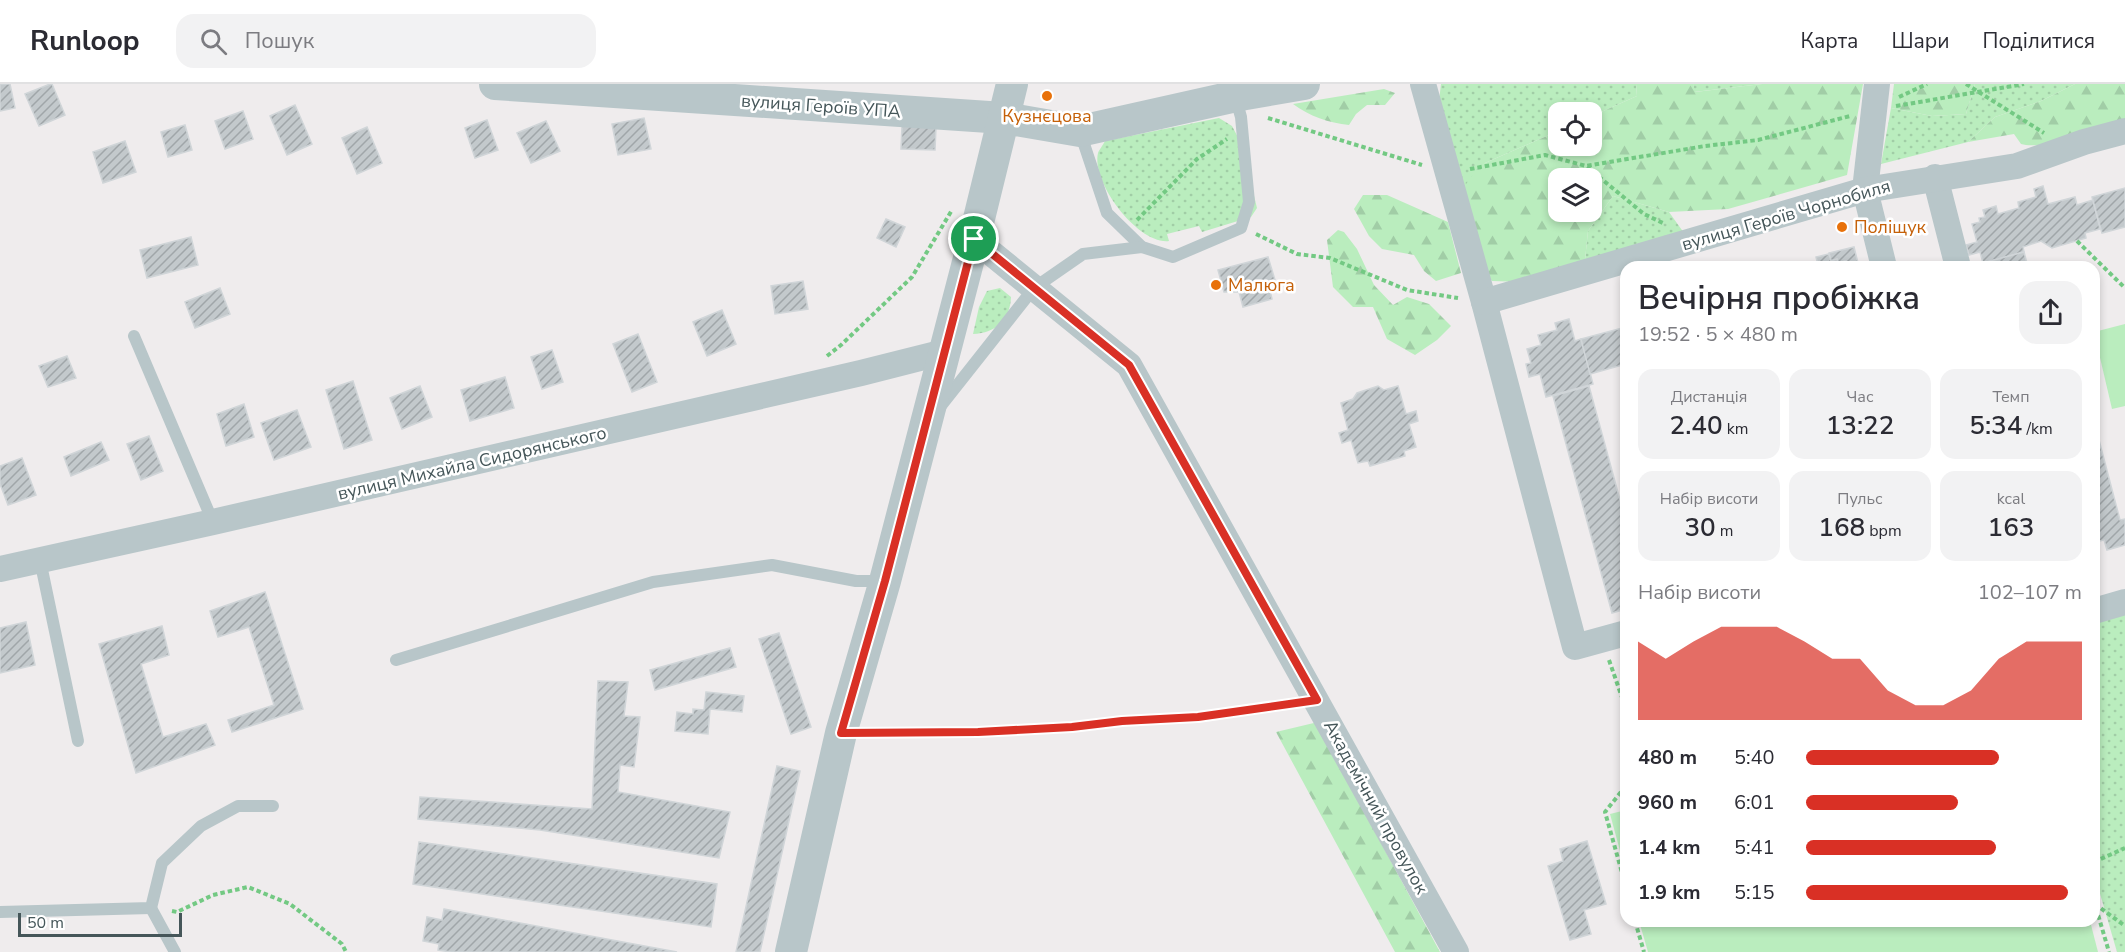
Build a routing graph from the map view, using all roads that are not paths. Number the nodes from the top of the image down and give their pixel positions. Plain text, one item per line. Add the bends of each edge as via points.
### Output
1 (495, 84) edge
2 (1012, 84) edge
3 (1304, 84) edge
4 (1423, 84) edge
5 (1877, 84) edge
6 (1238, 106) junction
7 (1004, 118) junction
8 (1080, 131) junction
9 (2125, 131) edge
10 (1935, 177) junction
11 (1865, 190) junction
12 (974, 239) junction
13 (1142, 247) junction
14 (1623, 261) edge
15 (1883, 261) edge
16 (1956, 261) edge
17 (1620, 262) edge
18 (1034, 288) junction
19 (1484, 302) junction
20 (134, 336) dead end
21 (944, 352) junction
22 (925, 427) junction
23 (213, 522) junction
24 (40, 560) junction
25 (0, 568) edge
26 (885, 581) junction
27 (2125, 602) edge
28 (2100, 609) edge
29 (1620, 635) edge
30 (396, 660) dead end
31 (78, 741) dead end
32 (273, 806) dead end
33 (151, 908) junction
34 (0, 912) edge
35 (175, 952) edge
36 (791, 952) edge
37 (1456, 952) edge

1 - 7 street, вулиця Героїв УПА
2 - 7 street
3 - 6 street
4 - 19 street
5 - 11 street
6 - 8 street
6 - 13 lane via 1249,202 1241,228 1173,258
7 - 8 street
7 - 12 street
8 - 13 lane via 1107,213
9 - 10 street, вулиця Героїв Чорнобиля via 2017,166
10 - 11 street, вулиця Героїв Чорнобиля
10 - 16 street
11 - 14 street, вулиця Героїв Чорнобиля
11 - 15 street
12 - 18 street, Академічний провулок
12 - 21 street
13 - 18 lane via 1083,254
17 - 19 street, вулиця Героїв Чорнобиля
18 - 22 lane
18 - 37 street, Академічний провулок via 1129,365
19 - 29 street via 1575,647
20 - 23 lane
21 - 22 street
21 - 23 street, вулиця Михайла Сидорянського
22 - 26 street
23 - 24 street, вулиця Михайла Сидорянського
24 - 25 street, вулиця Михайла Сидорянського
24 - 31 lane
26 - 30 lane via 856,581 772,565 653,582
26 - 36 street via 833,744
27 - 28 street
32 - 33 lane via 238,806 201,826 162,863
33 - 34 lane
33 - 35 lane

